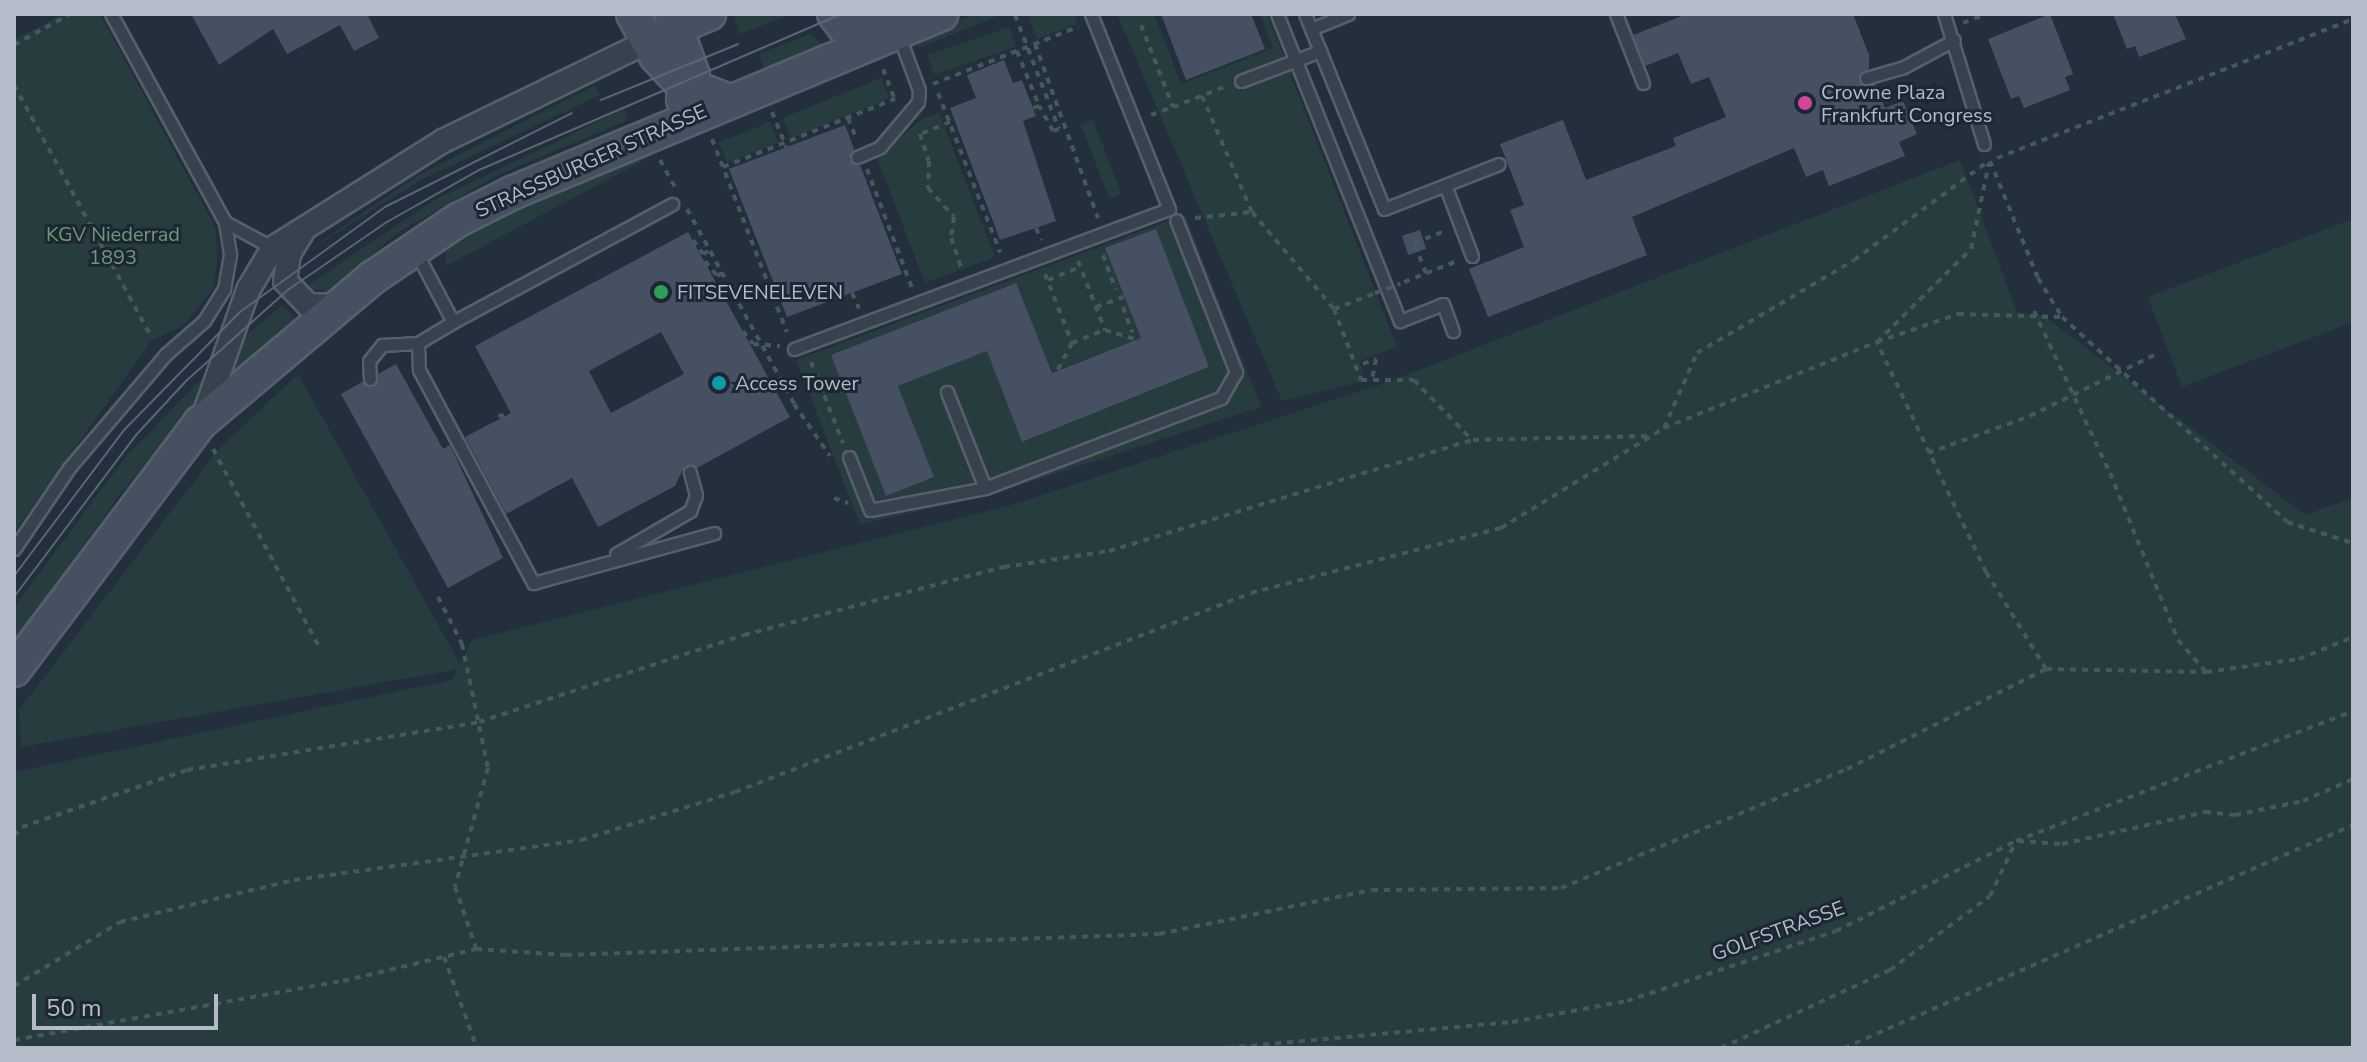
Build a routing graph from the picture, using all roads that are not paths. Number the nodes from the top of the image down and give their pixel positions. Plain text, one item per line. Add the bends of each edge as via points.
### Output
1 (111, 14) edge
2 (709, 14) edge
3 (834, 14) edge
4 (941, 14) edge
5 (1091, 14) edge
6 (1277, 14) edge
7 (1305, 14) edge
8 (1348, 14) edge
9 (1616, 14) edge
10 (1944, 14) edge
11 (675, 21) edge
12 (640, 28) edge
13 (1311, 29) junction
14 (897, 32) junction
15 (1952, 34) junction
16 (1320, 51) junction
17 (1295, 60) junction
18 (1866, 78) dead end
19 (1241, 81) road end
20 (1643, 83) dead end
21 (691, 87) junction
22 (729, 101) junction
23 (658, 143) junction
24 (1984, 144) road end
25 (860, 156) road end
26 (1499, 164) dead end
27 (1445, 185) junction
28 (672, 204) dead end
29 (1176, 220) dead end
30 (225, 222) junction
31 (310, 222) junction
32 (273, 248) junction
33 (414, 248) junction
34 (1472, 256) road end
35 (336, 306) junction
36 (453, 322) junction
37 (1453, 331) dead end
38 (418, 343) junction
39 (799, 347) road end
40 (370, 379) dead end
41 (947, 392) dead end
42 (204, 431) junction
43 (849, 457) road end
44 (690, 472) dead end
45 (985, 488) junction
46 (714, 533) dead end
47 (14, 549) edge
48 (602, 563) junction
49 (14, 670) edge

1 - 30 lane
2 - 11 main road
3 - 14 main road via 844,27 861,32
4 - 14 main road, STRASSBURGER STRASSE
5 - 39 lane via 1169,209
6 - 17 lane
7 - 13 lane
8 - 13 lane
9 - 20 lane
10 - 15 lane
11 - 12 street, STRASSBURGER STRASSE
11 - 21 main road via 691,63
12 - 21 main road
12 - 31 street, STRASSBURGER STRASSE
13 - 16 lane
14 - 22 main road, STRASSBURGER STRASSE
14 - 25 lane via 919,90 918,102 880,147
15 - 18 lane via 1902,68
15 - 24 lane
16 - 17 lane
16 - 27 lane via 1384,209
17 - 19 lane
17 - 37 lane via 1400,321 1443,304
21 - 22 main road
21 - 23 main road
22 - 23 main road, STRASSBURGER STRASSE
23 - 33 main road, STRASSBURGER STRASSE via 514,192
26 - 27 lane
27 - 34 lane
28 - 36 lane
29 - 45 lane via 1236,372 1232,385 1221,398
30 - 32 lane
30 - 47 lane via 230,254 224,289 204,321 166,354 69,468
31 - 32 street, STRASSBURGER STRASSE
31 - 35 street, STRASSBURGER STRASSE via 289,254 285,281 308,305
32 - 42 street, STRASSBURGER STRASSE via 248,290
33 - 35 main road, STRASSBURGER STRASSE
33 - 36 lane
35 - 42 main road, STRASSBURGER STRASSE
36 - 38 lane
38 - 40 lane via 382,345 369,361
38 - 48 lane via 419,370 533,583
41 - 45 lane
42 - 49 main road, STRASSBURGER STRASSE
43 - 45 lane via 870,510
44 - 48 lane via 696,495 684,518
46 - 48 lane

